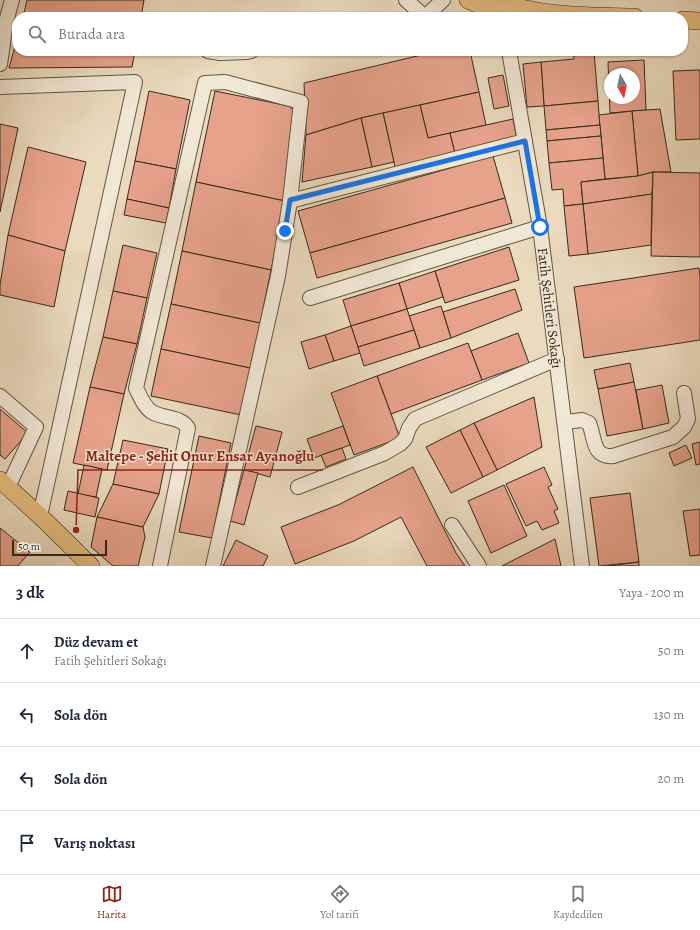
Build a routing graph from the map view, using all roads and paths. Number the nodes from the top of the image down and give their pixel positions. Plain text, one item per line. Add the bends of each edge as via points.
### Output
1 (12, 0) edge
2 (406, 0) edge
3 (443, 0) edge
4 (468, 0) edge
5 (495, 0) edge
6 (419, 12) edge
7 (430, 12) edge
8 (495, 12) edge
9 (518, 12) edge
10 (688, 20) edge
11 (700, 21) edge
12 (688, 31) edge
13 (700, 32) edge
14 (510, 56) edge
15 (0, 64) edge
16 (0, 87) edge
17 (525, 141) junction
18 (290, 200) junction
19 (540, 227) junction
20 (310, 298) dead end
21 (557, 360) junction
22 (684, 392) dead end
23 (0, 396) edge
24 (565, 422) junction
25 (4, 484) edge
26 (298, 487) dead end
27 (40, 516) junction
28 (452, 525) dead end
29 (92, 566) edge
30 (160, 566) edge
31 (213, 566) edge
32 (479, 566) edge
33 (582, 566) edge

1 - 15 street
2 - 6 street
3 - 7 street
4 - 8 main road
5 - 9 main road
10 - 11 main road
12 - 13 main road
14 - 17 street, Fatih Şehitleri Sokağı
16 - 27 street via 135,82
17 - 18 street
17 - 19 street, Fatih Şehitleri Sokağı
18 - 30 street via 301,102 225,82 205,83 136,388 150,411 182,421 188,428
18 - 31 street via 278,276
19 - 20 street
19 - 21 street, Fatih Şehitleri Sokağı
21 - 24 street, Fatih Şehitleri Sokağı
21 - 26 street via 416,419 405,439 385,453
22 - 24 street via 688,419 684,427 673,437 613,456 601,454 596,448 589,423 582,420
23 - 25 street via 36,427
24 - 33 street, Fatih Şehitleri Sokağı
25 - 27 main road
27 - 29 main road
28 - 32 street

